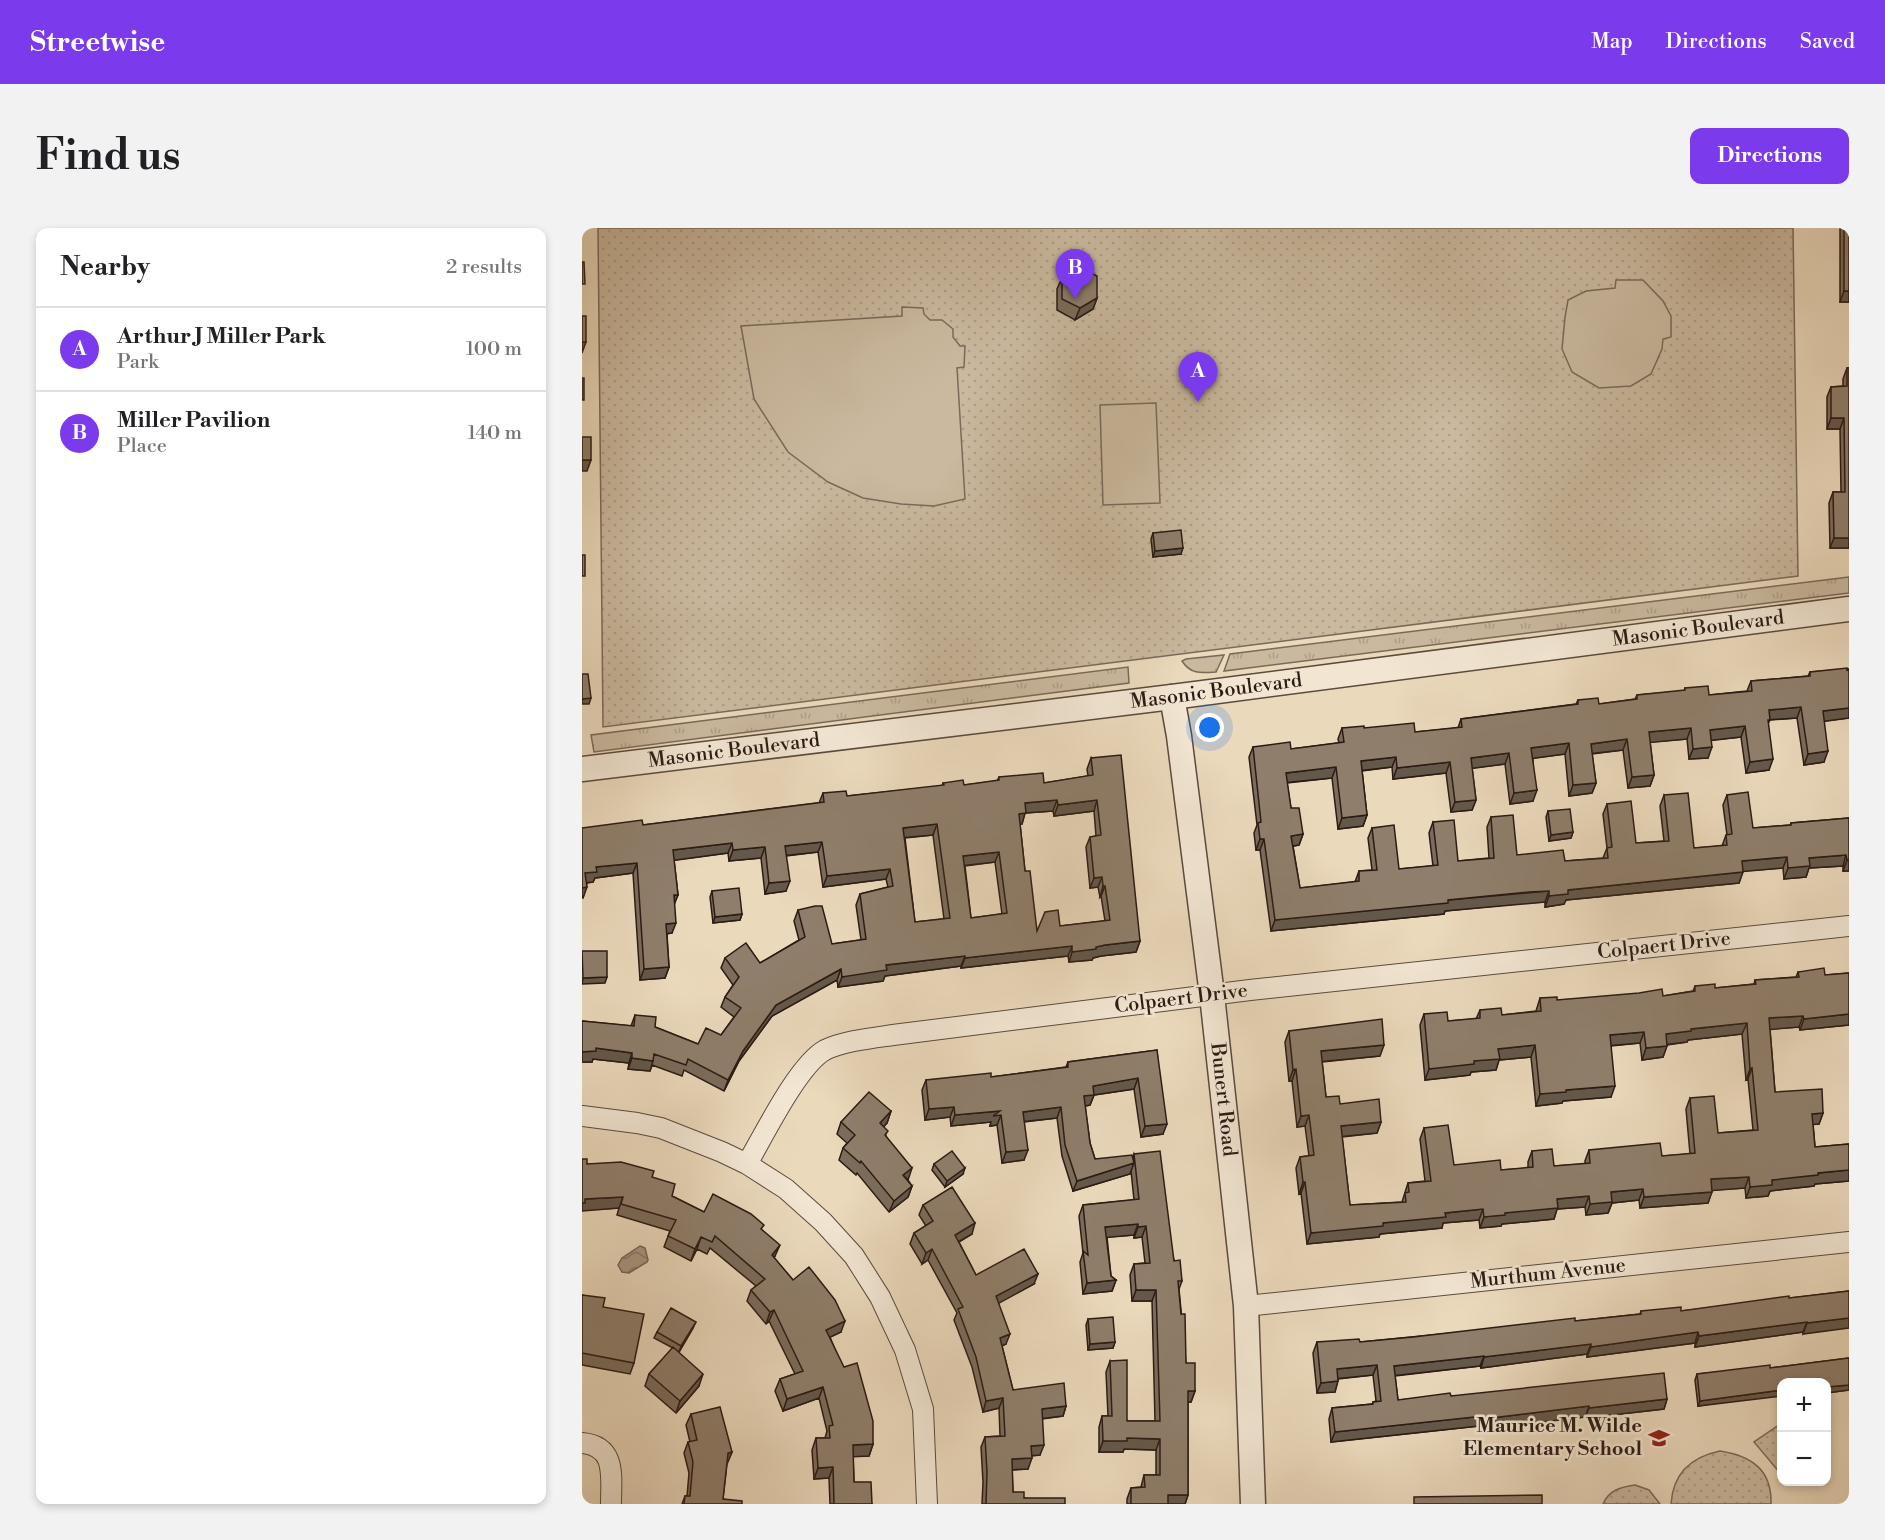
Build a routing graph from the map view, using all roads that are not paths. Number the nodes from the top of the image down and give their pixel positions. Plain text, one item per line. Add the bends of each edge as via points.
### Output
1 (1849, 609) edge
2 (1172, 697) junction
3 (582, 769) edge
4 (1849, 926) edge
5 (1212, 995) junction
6 (582, 1116) edge
7 (747, 1164) junction
8 (1849, 1242) edge
9 (1246, 1306) junction
10 (582, 1443) edge
11 (611, 1504) edge
12 (927, 1504) edge
13 (1253, 1504) edge

1 - 2 street, Masonic Boulevard
2 - 3 street, Masonic Boulevard
2 - 5 street, Bunert Road
4 - 5 street, Colpaert Drive
5 - 7 street, Colpaert Drive via 893,1035 825,1051 792,1086
5 - 9 street, Bunert Road
6 - 7 street via 661,1128
7 - 12 street via 786,1189 823,1222 854,1256 880,1297 904,1350 923,1409
8 - 9 street, Murthum Avenue
9 - 13 street, Bunert Road
10 - 11 street via 603,1450 609,1459

